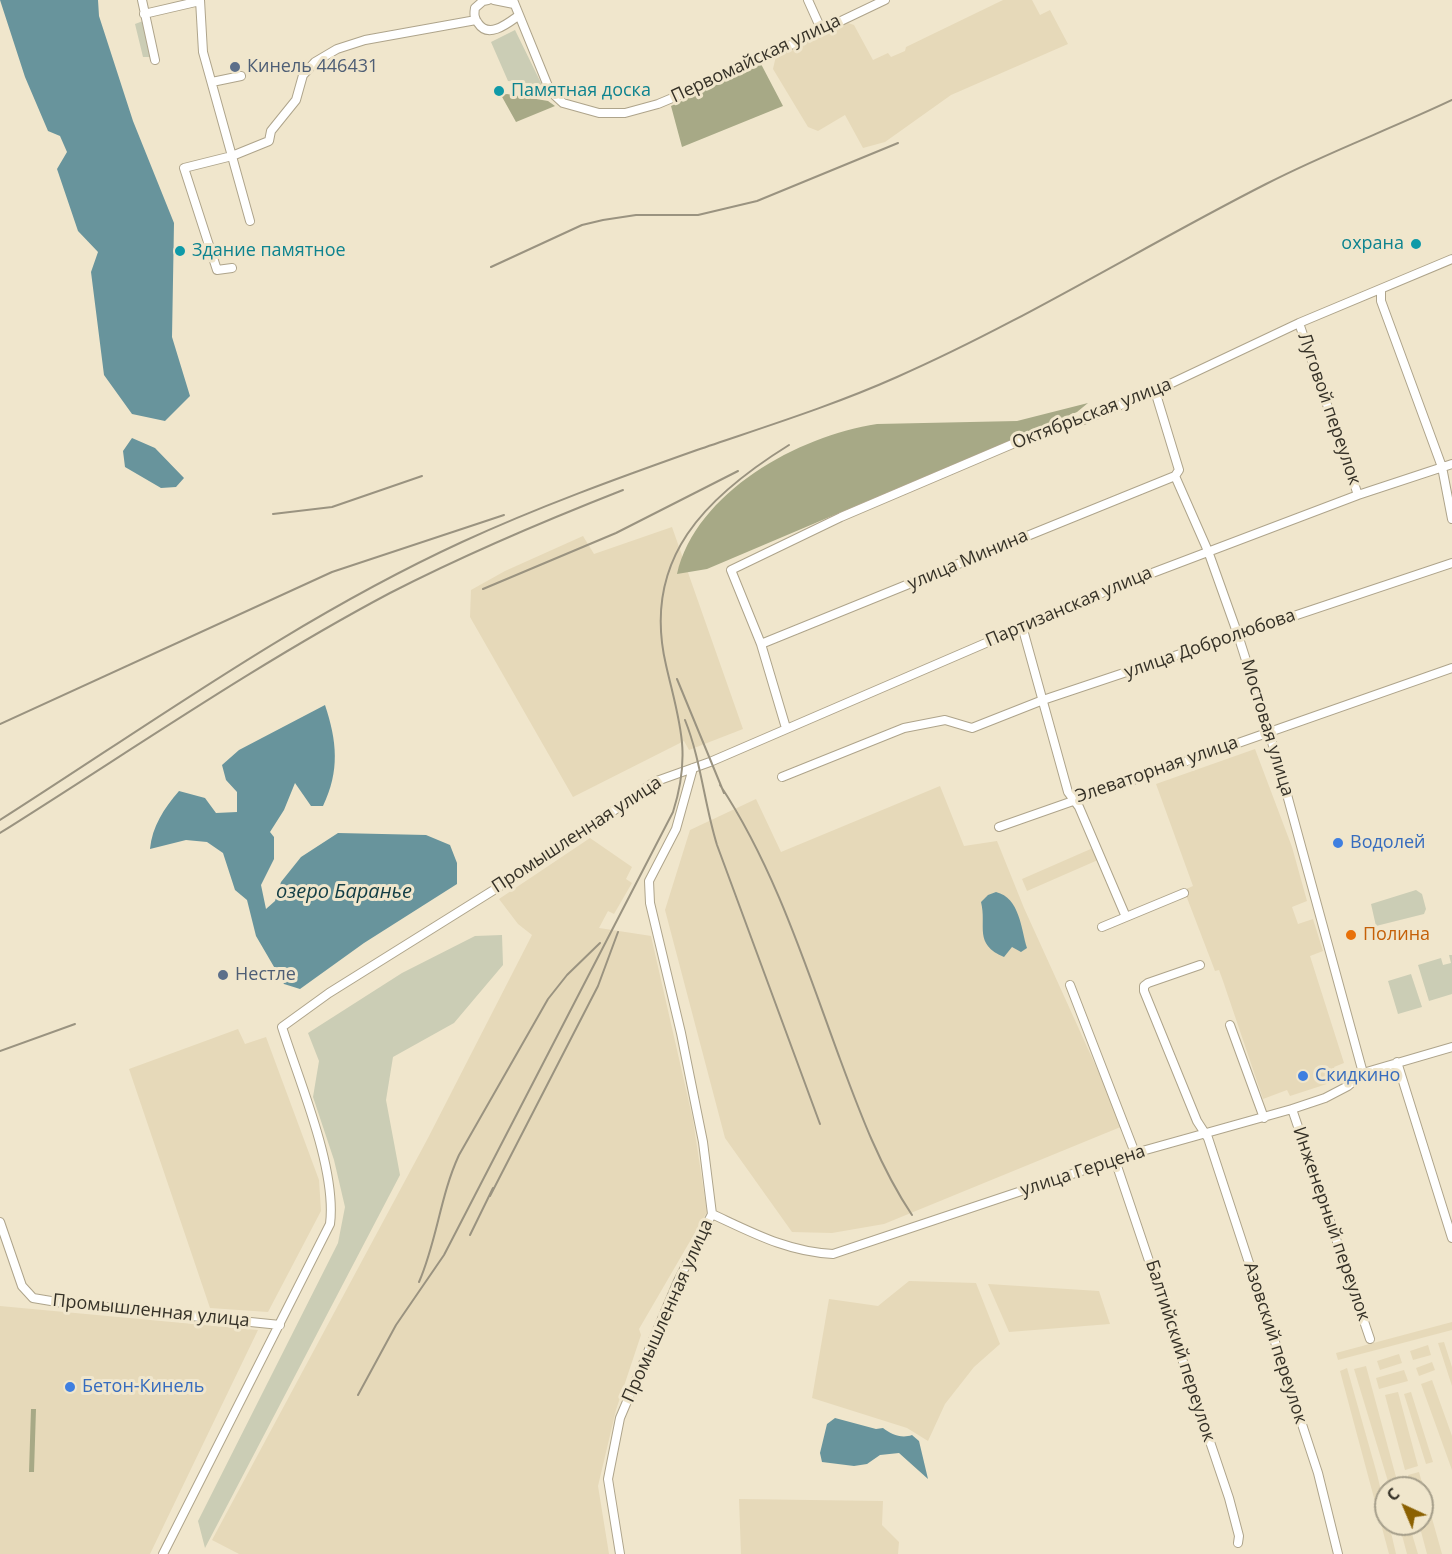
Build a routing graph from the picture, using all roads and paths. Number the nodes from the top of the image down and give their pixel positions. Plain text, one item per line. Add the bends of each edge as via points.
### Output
1 (142, 0) edge
2 (200, 0) edge
3 (488, 0) edge
4 (494, 0) edge
5 (808, 0) edge
6 (885, 0) edge
7 (513, 2) edge
8 (168, 4) edge
9 (144, 14) junction
10 (518, 16) junction
11 (476, 20) junction
12 (821, 29) junction
13 (155, 60) dead end
14 (241, 76) dead end
15 (212, 82) junction
16 (231, 156) junction
17 (250, 221) dead end
18 (1452, 259) edge
19 (232, 268) dead end
20 (1381, 290) junction
21 (1299, 323) junction
22 (1155, 391) junction
23 (1452, 464) edge
24 (1442, 467) junction
25 (1175, 476) junction
26 (1358, 495) junction
27 (1452, 519) edge
28 (1208, 551) junction
29 (1452, 563) edge
30 (1022, 626) junction
31 (1238, 634) junction
32 (761, 644) junction
33 (1452, 668) edge
34 (1043, 700) junction
35 (786, 728) junction
36 (1269, 732) junction
37 (693, 768) junction
38 (782, 777) dead end
39 (1074, 799) junction
40 (999, 827) dead end
41 (1184, 893) dead end
42 (1126, 917) junction
43 (1102, 927) dead end
44 (1200, 965) dead end
45 (1070, 985) dead end
46 (1230, 1025) dead end
47 (1452, 1047) edge
48 (1397, 1062) junction
49 (1363, 1073) junction
50 (1292, 1109) junction
51 (1264, 1118) junction
52 (1206, 1133) junction
53 (1135, 1154) junction
54 (1115, 1160) junction
55 (712, 1214) junction
56 (0, 1222) edge
57 (1452, 1238) edge
58 (280, 1324) junction
59 (1370, 1339) dead end
60 (1238, 1544) dead end
61 (163, 1554) edge
62 (620, 1554) edge
63 (1338, 1554) edge

1 - 9 street
2 - 8 street
2 - 15 street via 203,52
3 - 11 street via 475,8
4 - 7 street
5 - 12 street
6 - 12 street, Первомайская улица
7 - 10 street, Первомайская улица
8 - 9 street
9 - 13 street
10 - 11 street via 490,30 479,26
10 - 12 street, Первомайская улица via 550,91 563,103 599,113 625,113 658,104
11 - 16 street via 365,40 337,49 315,62 303,75 296,100 276,124 269,141
14 - 15 street
15 - 16 street
16 - 17 street
16 - 19 street via 184,168 217,270
18 - 20 street, Октябрьская улица via 1396,280
20 - 21 street, Октябрьская улица
20 - 24 street via 1381,301
21 - 22 street, Октябрьская улица
21 - 26 street, Луговой переулок
22 - 25 street, Мостовая улица via 1176,455 1179,470
22 - 32 street, Октябрьская улица via 1083,420 1043,431 841,517 731,570
23 - 24 street, Партизанская улица
24 - 26 street, Партизанская улица
24 - 27 street
25 - 28 street, Мостовая улица
25 - 32 street, улица Минина
26 - 28 street, Партизанская улица
28 - 30 street, Партизанская улица
28 - 31 street, Мостовая улица
29 - 31 street, улица Добролюбова
30 - 34 street
30 - 35 street, Партизанская улица
31 - 34 street, улица Добролюбова
31 - 36 street, Мостовая улица
32 - 35 street
33 - 36 street, Элеваторная улица
34 - 38 street, улица Добролюбова via 969,729 948,720 904,728
34 - 39 street via 1068,792
35 - 37 street, Партизанская улица
36 - 39 street, Элеваторная улица
36 - 49 street, Мостовая улица
37 - 55 street, Промышленная улица via 676,829 649,881 650,903 703,1142
37 - 58 street, Промышленная улица via 654,782 561,848 379,961 282,1027 327,1171 332,1205 330,1224
39 - 40 street, Элеваторная улица
39 - 42 street
41 - 42 street
42 - 43 street
44 - 52 street, Азовский переулок via 1144,987 1197,1121
45 - 53 street
46 - 51 street
47 - 48 street, улица Герцена
48 - 49 street, улица Герцена
48 - 57 street
49 - 50 street, улица Герцена via 1325,1098
50 - 51 street, улица Герцена
50 - 59 street, Инженерный переулок
51 - 52 street, улица Герцена
52 - 53 street, улица Герцена
52 - 63 street, Азовский переулок via 1318,1473
53 - 54 street, улица Герцена
54 - 55 street, улица Герцена via 833,1254 798,1251 773,1243
54 - 60 street, Балтийский переулок via 1229,1498
55 - 62 street, Промышленная улица via 678,1281 620,1418 608,1479
56 - 58 street, Промышленная улица via 22,1286 33,1298
58 - 61 street, Промышленная улица

